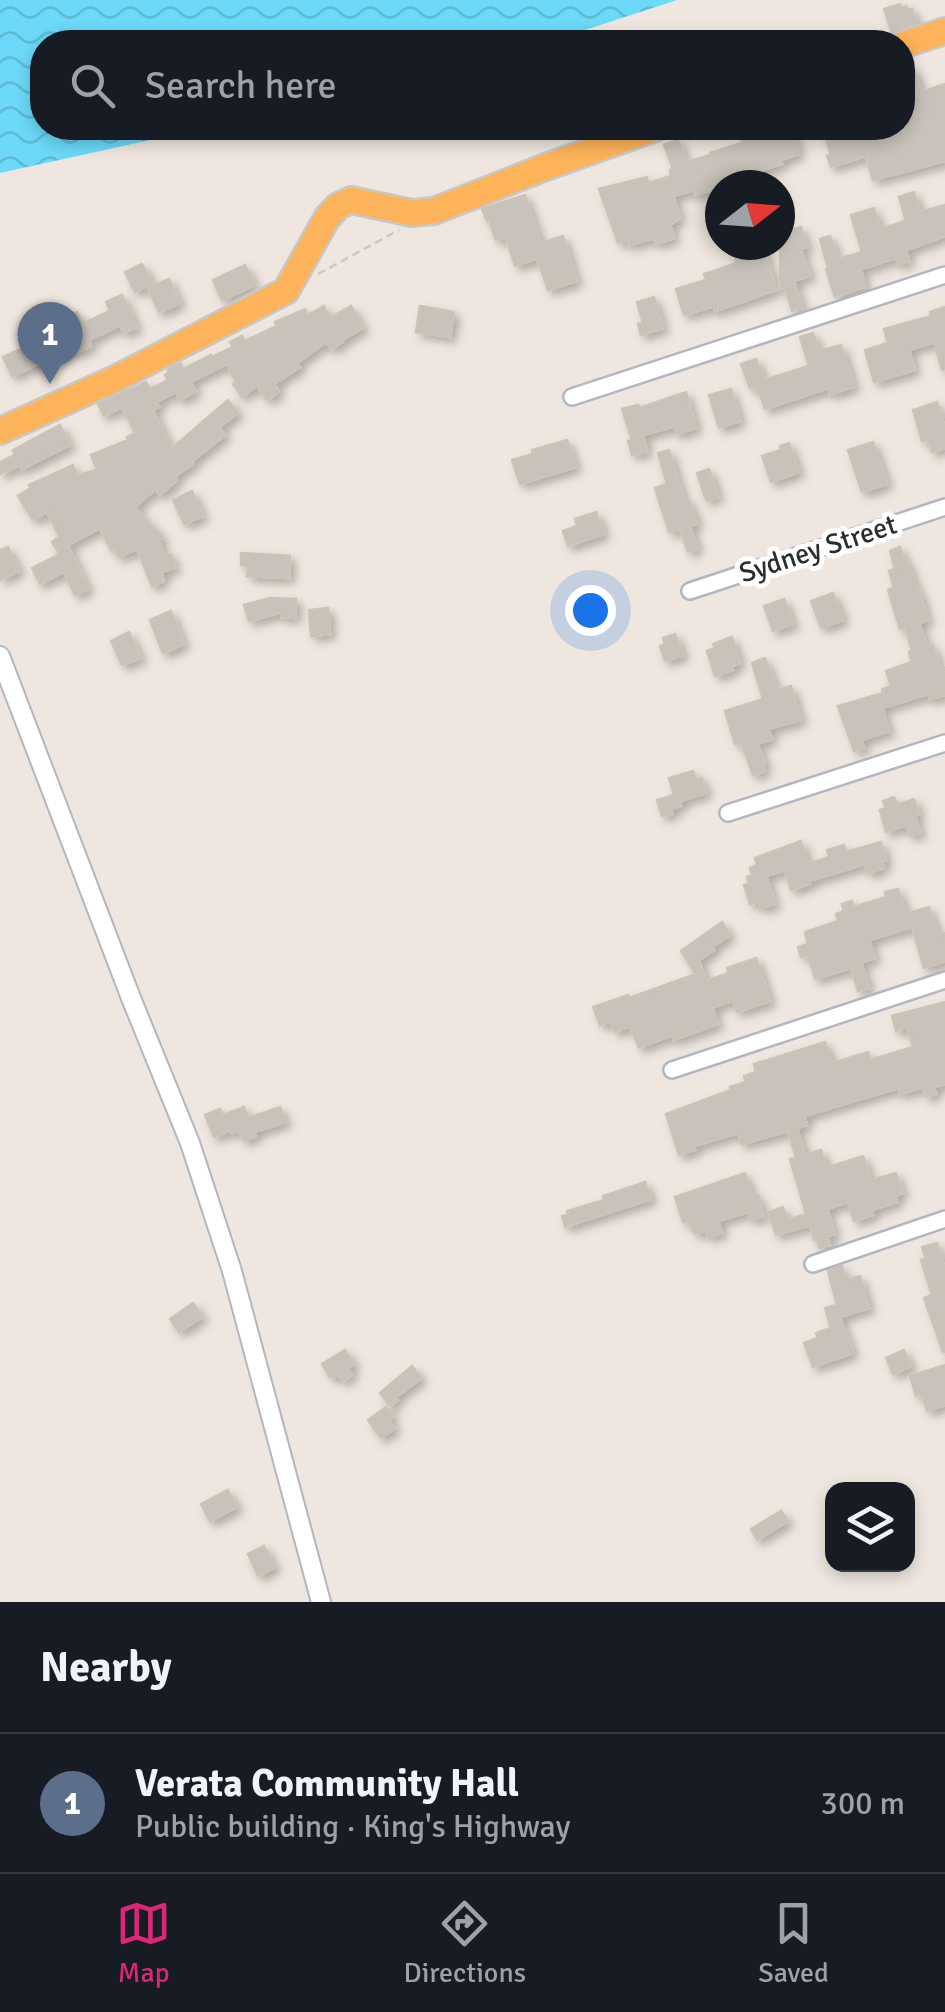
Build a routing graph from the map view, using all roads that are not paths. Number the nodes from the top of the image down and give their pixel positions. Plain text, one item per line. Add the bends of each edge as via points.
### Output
1 (945, 31) edge
2 (915, 41) edge
3 (620, 140) edge
4 (945, 275) edge
5 (572, 398) dead end
6 (0, 431) edge
7 (945, 507) edge
8 (690, 591) dead end
9 (0, 656) edge
10 (945, 743) edge
11 (728, 814) dead end
12 (945, 980) edge
13 (672, 1070) dead end
14 (945, 1219) edge
15 (813, 1264) dead end
16 (321, 1602) edge

1 - 2 highway
3 - 6 highway via 434,211 352,200 338,206 286,291
4 - 5 street
7 - 8 street, Sydney Street
9 - 16 street via 190,1143 232,1271
10 - 11 street
12 - 13 street
14 - 15 street

